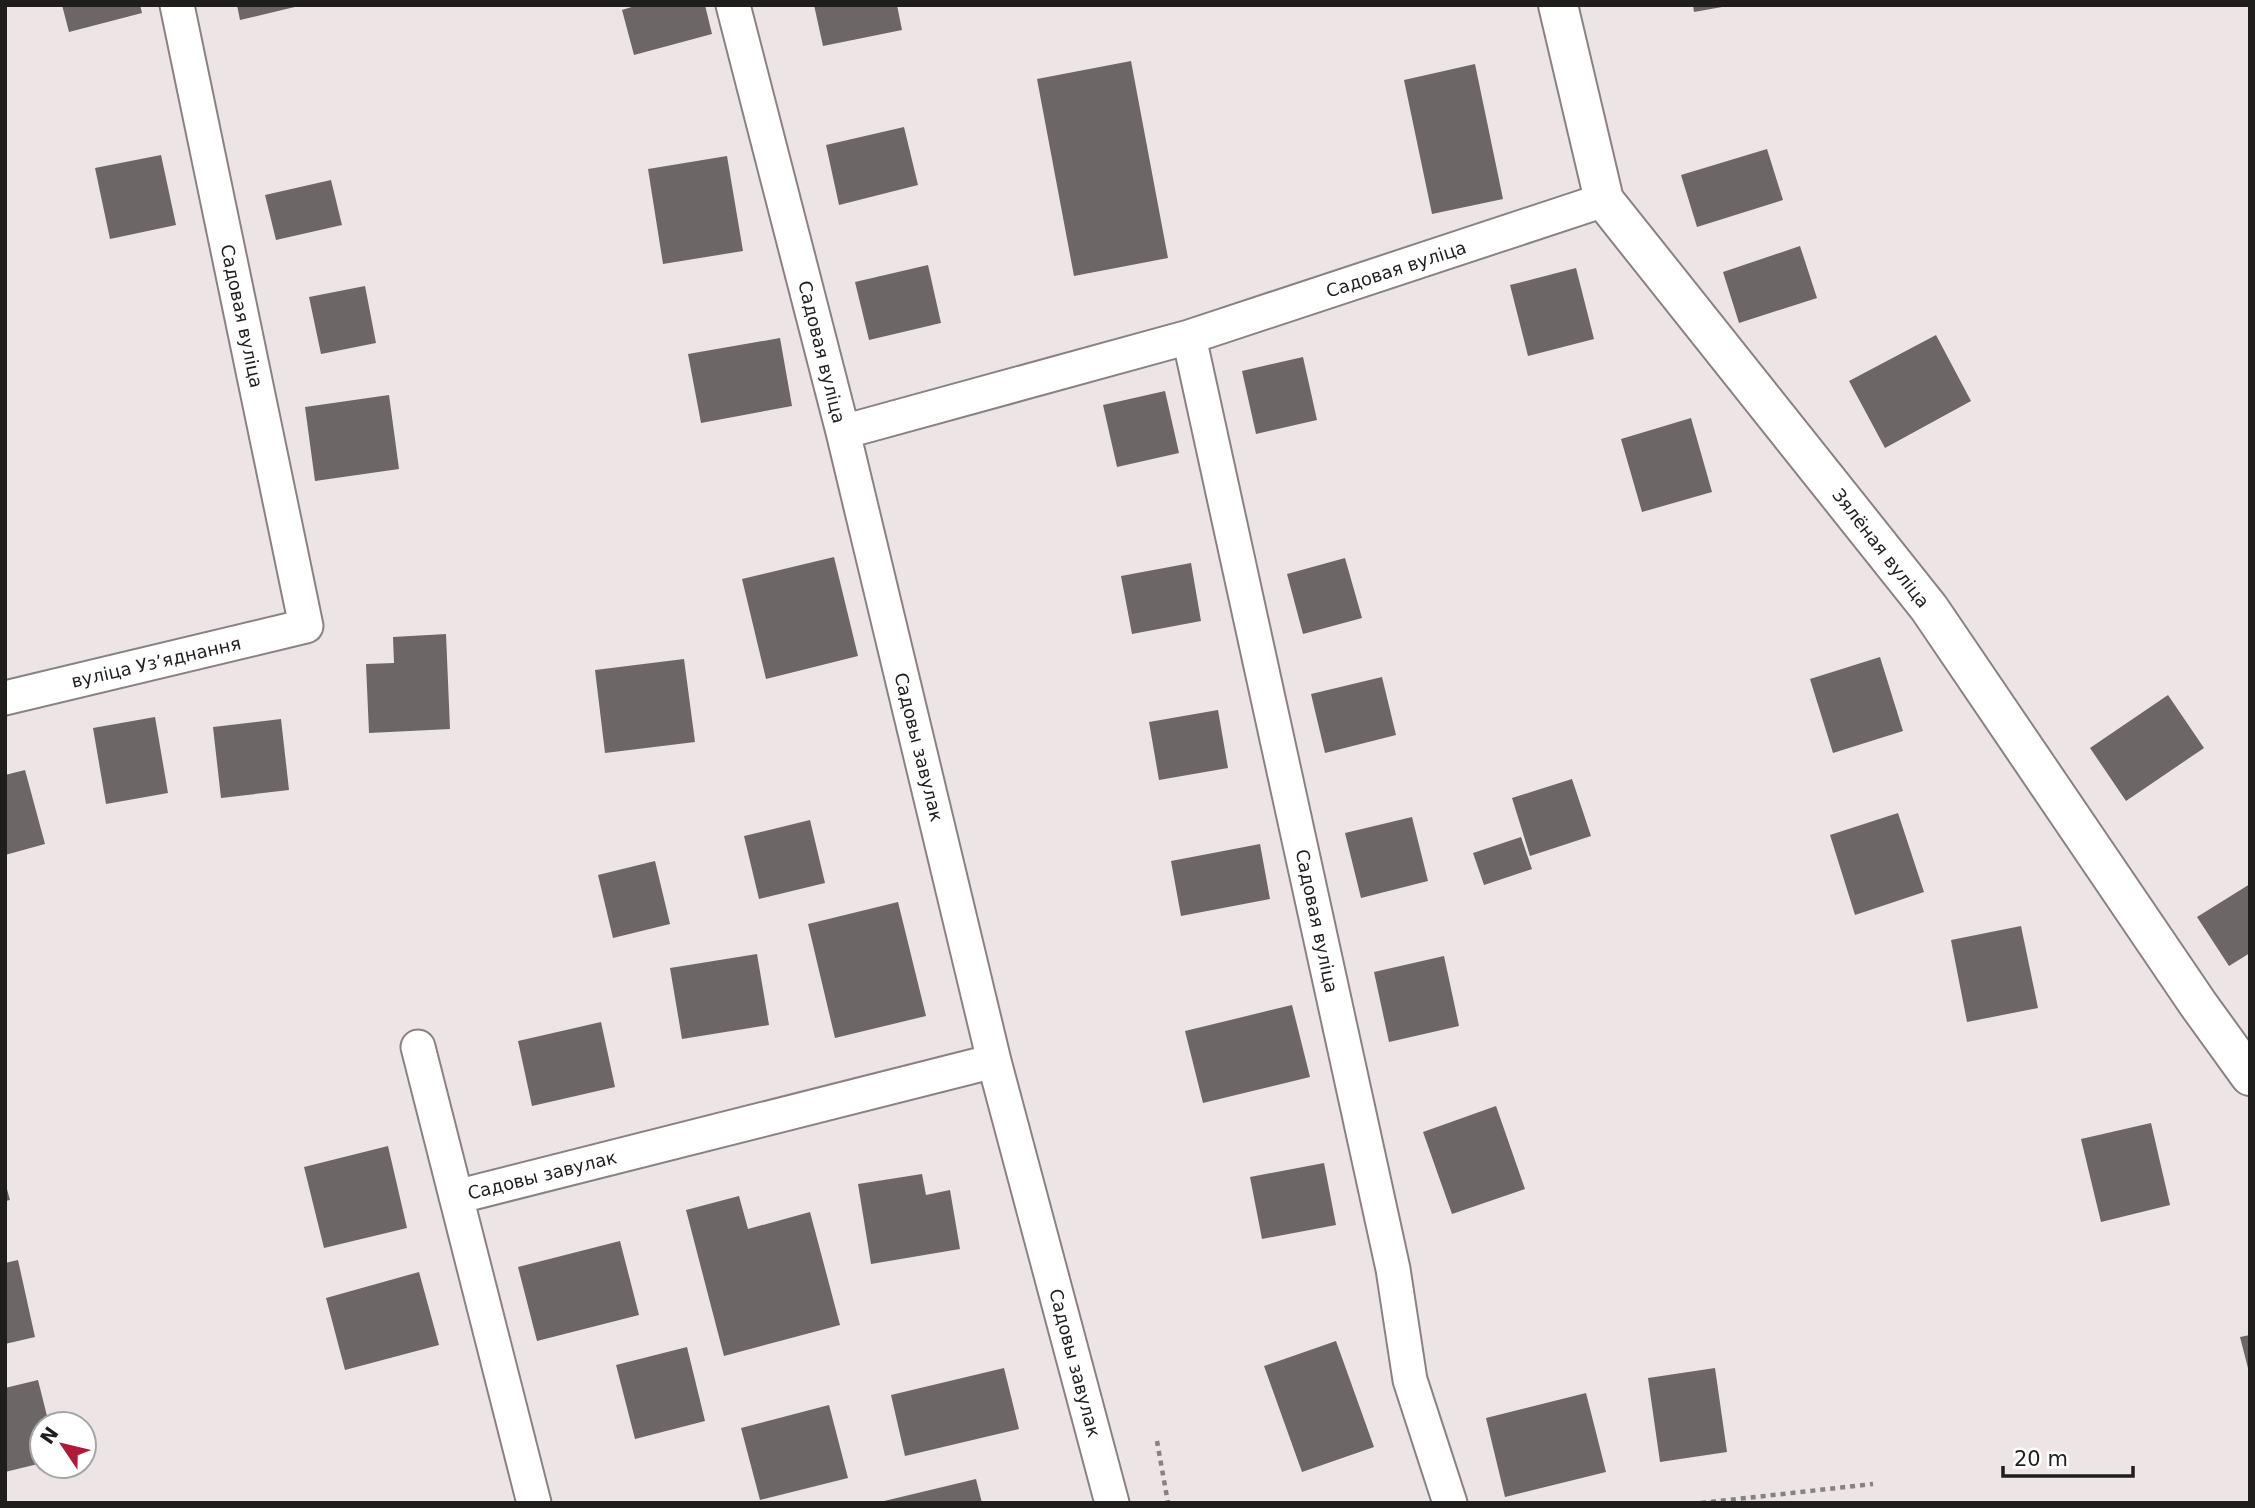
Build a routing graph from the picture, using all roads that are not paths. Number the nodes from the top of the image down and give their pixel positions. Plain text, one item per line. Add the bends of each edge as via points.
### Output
1 (177, 5) edge
2 (733, 5) edge
3 (1559, 5) edge
4 (1604, 201) junction
5 (1189, 337) junction
6 (843, 432) junction
7 (306, 626) joint
8 (5, 698) edge
9 (418, 1047) dead end
10 (994, 1061) junction
11 (2250, 1076) edge
12 (456, 1197) junction
13 (534, 1503) edge
14 (1112, 1503) edge
15 (1450, 1503) edge

1 - 7 street, Садовая вуліца
2 - 6 street, Садовая вуліца
3 - 4 street, Зялёная вуліца
4 - 5 street, Садовая вуліца
4 - 11 street, Зялёная вуліца via 1929,608
5 - 6 street, Садовая вуліца
5 - 15 street, Садовая вуліца via 1393,1269 1410,1380
6 - 10 street, Садовы завулак
7 - 8 street, вуліца Узʼяднання
9 - 12 street
10 - 12 street, Садовы завулак
10 - 14 street, Садовы завулак
12 - 13 street

